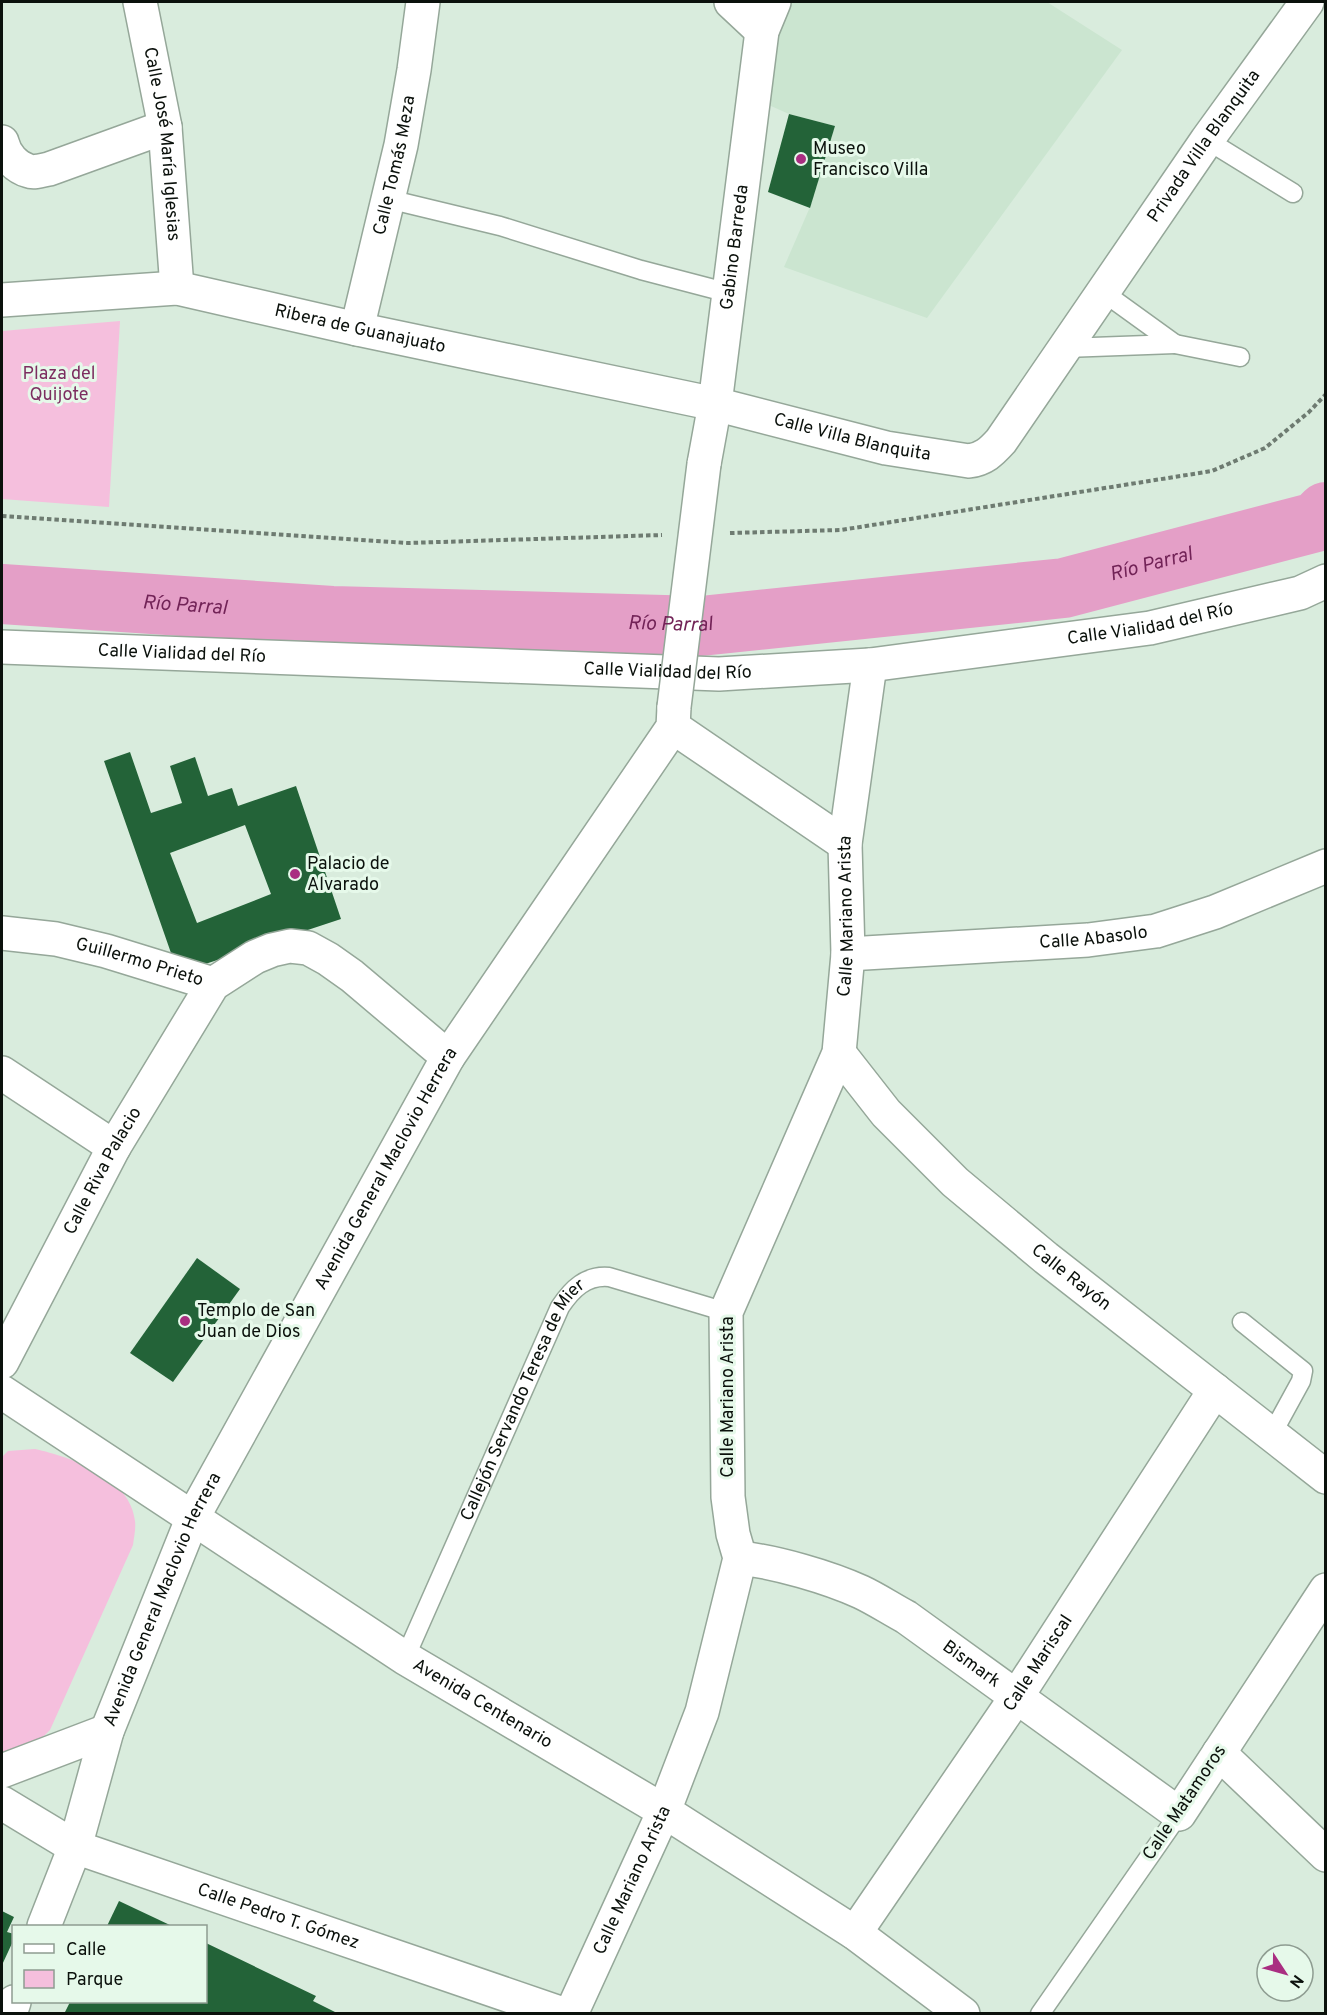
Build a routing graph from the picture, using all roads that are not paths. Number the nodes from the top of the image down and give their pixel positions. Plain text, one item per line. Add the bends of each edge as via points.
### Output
1 (140, 2) edge
2 (423, 2) edge
3 (730, 2) edge
4 (1307, 2) edge
5 (768, 16) edge
6 (165, 127) junction
7 (1207, 140) junction
8 (2, 142) edge
9 (1293, 193) dead end
10 (388, 199) junction
11 (177, 288) junction
12 (1104, 292) junction
13 (729, 293) junction
14 (2, 300) edge
15 (357, 328) junction
16 (1175, 344) junction
17 (1065, 348) junction
18 (1240, 357) dead end
19 (715, 404) junction
20 (990, 453) joint
21 (1326, 581) edge
22 (2, 647) edge
23 (870, 665) junction
24 (674, 717) junction
25 (845, 844) junction
26 (1326, 866) edge
27 (2, 933) edge
28 (848, 954) junction
29 (213, 984) junction
30 (839, 1053) junction
31 (448, 1057) junction
32 (2, 1073) edge
33 (114, 1147) junction
34 (726, 1312) junction
35 (1242, 1322) dead end
36 (2, 1362) edge
37 (1215, 1390) junction
38 (2, 1392) edge
39 (1272, 1434) junction
40 (1326, 1477) edge
41 (193, 1517) junction
42 (740, 1558) junction
43 (1326, 1590) edge
44 (405, 1658) junction
45 (1017, 1696) junction
46 (107, 1731) junction
47 (1219, 1753) junction
48 (2, 1771) edge
49 (2, 1803) edge
50 (664, 1811) junction
51 (1179, 1814) junction
52 (75, 1847) junction
53 (1326, 1855) edge
54 (44, 1925) edge
55 (855, 1932) junction
56 (563, 2013) edge
57 (571, 2013) edge
58 (963, 2013) edge
59 (1040, 2013) edge

1 - 6 street, Calle José María Iglesias
2 - 10 street, Calle Tomás Meza via 401,145
3 - 5 street
4 - 7 street, Privada Villa Blanquita
5 - 13 street, Gabino Barreda
6 - 8 street via 49,170 30,172 5,153
6 - 11 street, Calle José María Iglesias
7 - 9 lane
7 - 12 street, Privada Villa Blanquita
10 - 13 lane via 500,226
10 - 15 street, Calle Tomás Meza
11 - 14 street, Ribera de Guanajuato
11 - 15 street, Ribera de Guanajuato
12 - 16 lane
12 - 17 street, Privada Villa Blanquita
13 - 19 street, Gabino Barreda
15 - 19 street, Ribera de Guanajuato
16 - 17 lane
16 - 18 lane
17 - 20 street, Privada Villa Blanquita
19 - 20 street, Calle Villa Blanquita via 886,448 969,462
19 - 24 street, Gabino Barreda, bridge via 704,464
21 - 23 street, Calle Vialidad del Río via 1300,593 1150,628
22 - 23 street, Calle Vialidad del Río via 719,674
23 - 25 street, Calle Mariano Arista
24 - 25 street
24 - 31 street, Avenida General Maclovio Herrera
25 - 28 street, Calle Mariano Arista
26 - 28 street, Calle Abasolo via 1215,912 1156,931 1088,940
27 - 29 street, Guillermo Prieto via 56,939 106,951
28 - 30 street, Calle Mariano Arista
29 - 31 street, Guillermo Prieto via 272,950 308,948 352,976
29 - 33 street, Calle Riva Palacio
30 - 34 street, Calle Mariano Arista
30 - 37 street, Calle Rayón via 886,1113 955,1182
31 - 41 street, Avenida General Maclovio Herrera
32 - 33 street
33 - 36 street, Calle Riva Palacio
34 - 42 street, Calle Mariano Arista via 728,1497
34 - 44 lane, Callejón Servando Teresa de Mier via 609,1277 595,1276 569,1294
35 - 39 lane via 1303,1371
37 - 39 street, Calle Rayón
37 - 45 street, Calle Mariscal
38 - 41 street, Avenida Centenario
39 - 40 street, Calle Rayón
41 - 44 street, Avenida Centenario
41 - 46 street, Avenida General Maclovio Herrera
42 - 45 street, Bismark via 760,1560 861,1592 906,1617
42 - 50 street, Calle Mariano Arista via 702,1713
43 - 47 street, Calle Matamoros
44 - 50 street, Avenida Centenario
45 - 51 street, Bismark
45 - 55 street, Calle Mariscal
46 - 48 street
46 - 52 street, Avenida General Maclovio Herrera
47 - 51 street, Calle Matamoros
47 - 53 street
49 - 52 street, Calle Pedro T. Gómez
50 - 55 street, Avenida Centenario
50 - 57 street, Calle Mariano Arista
51 - 59 lane, Calle Matamoros
52 - 54 street, Avenida General Maclovio Herrera
52 - 56 street, Calle Pedro T. Gómez
55 - 58 street, Avenida Centenario

